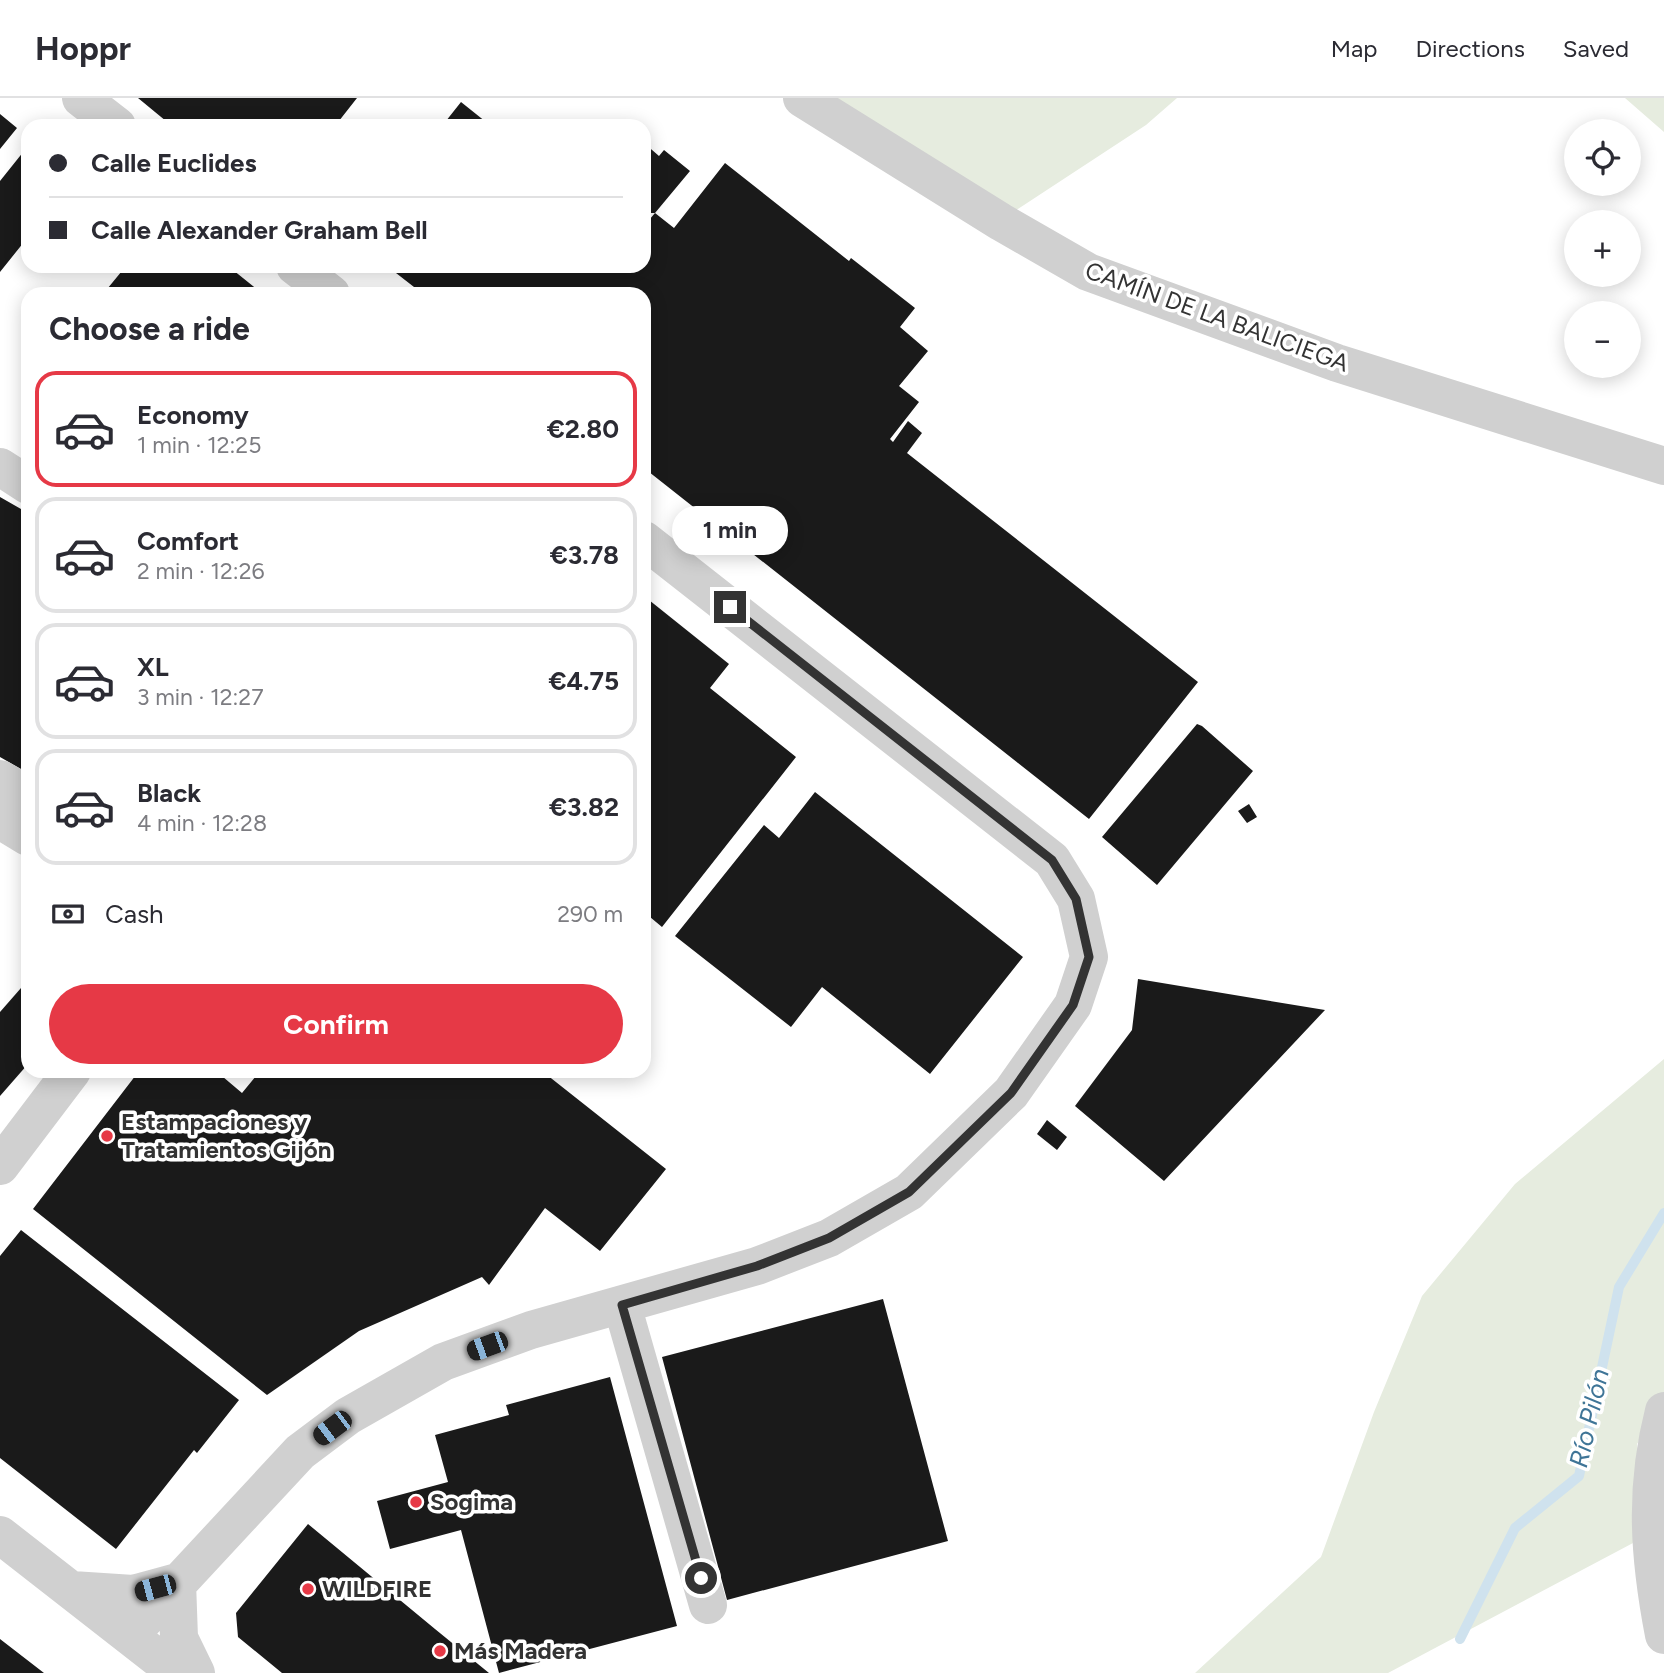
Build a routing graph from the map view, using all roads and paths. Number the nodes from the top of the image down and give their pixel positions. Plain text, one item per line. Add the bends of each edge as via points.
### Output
1 (81, 98) edge
2 (802, 98) edge
3 (108, 119) edge
4 (304, 273) edge
5 (322, 287) edge
6 (1664, 466) edge
7 (0, 467) edge
8 (21, 480) edge
9 (651, 545) edge
10 (0, 779) edge
11 (21, 791) edge
12 (0, 820) edge
13 (21, 832) edge
14 (67, 1078) edge
15 (0, 1166) edge
16 (622, 1305) junction
17 (1664, 1411) edge
18 (0, 1535) edge
19 (177, 1582) junction
20 (72, 1590) junction
21 (708, 1605) dead end
22 (130, 1635) junction
23 (1664, 1635) edge
24 (177, 1673) edge
25 (196, 1673) edge

1 - 3 street
2 - 6 street, CAMÍN DE LA BALICIEGA via 1088,272 1337,363
4 - 5 street
7 - 8 street
9 - 16 street via 1052,860 1076,899 1089,957 1073,1005 1011,1093 909,1192 817,1242 757,1266
10 - 11 street
12 - 13 street
14 - 15 street
16 - 19 street via 531,1330 443,1362 348,1416 300,1452
16 - 21 street
17 - 23 street via 1650,1485 1650,1534
18 - 20 street
19 - 20 street via 133,1594
19 - 22 street
19 - 25 street via 179,1638
20 - 22 street
22 - 24 street

